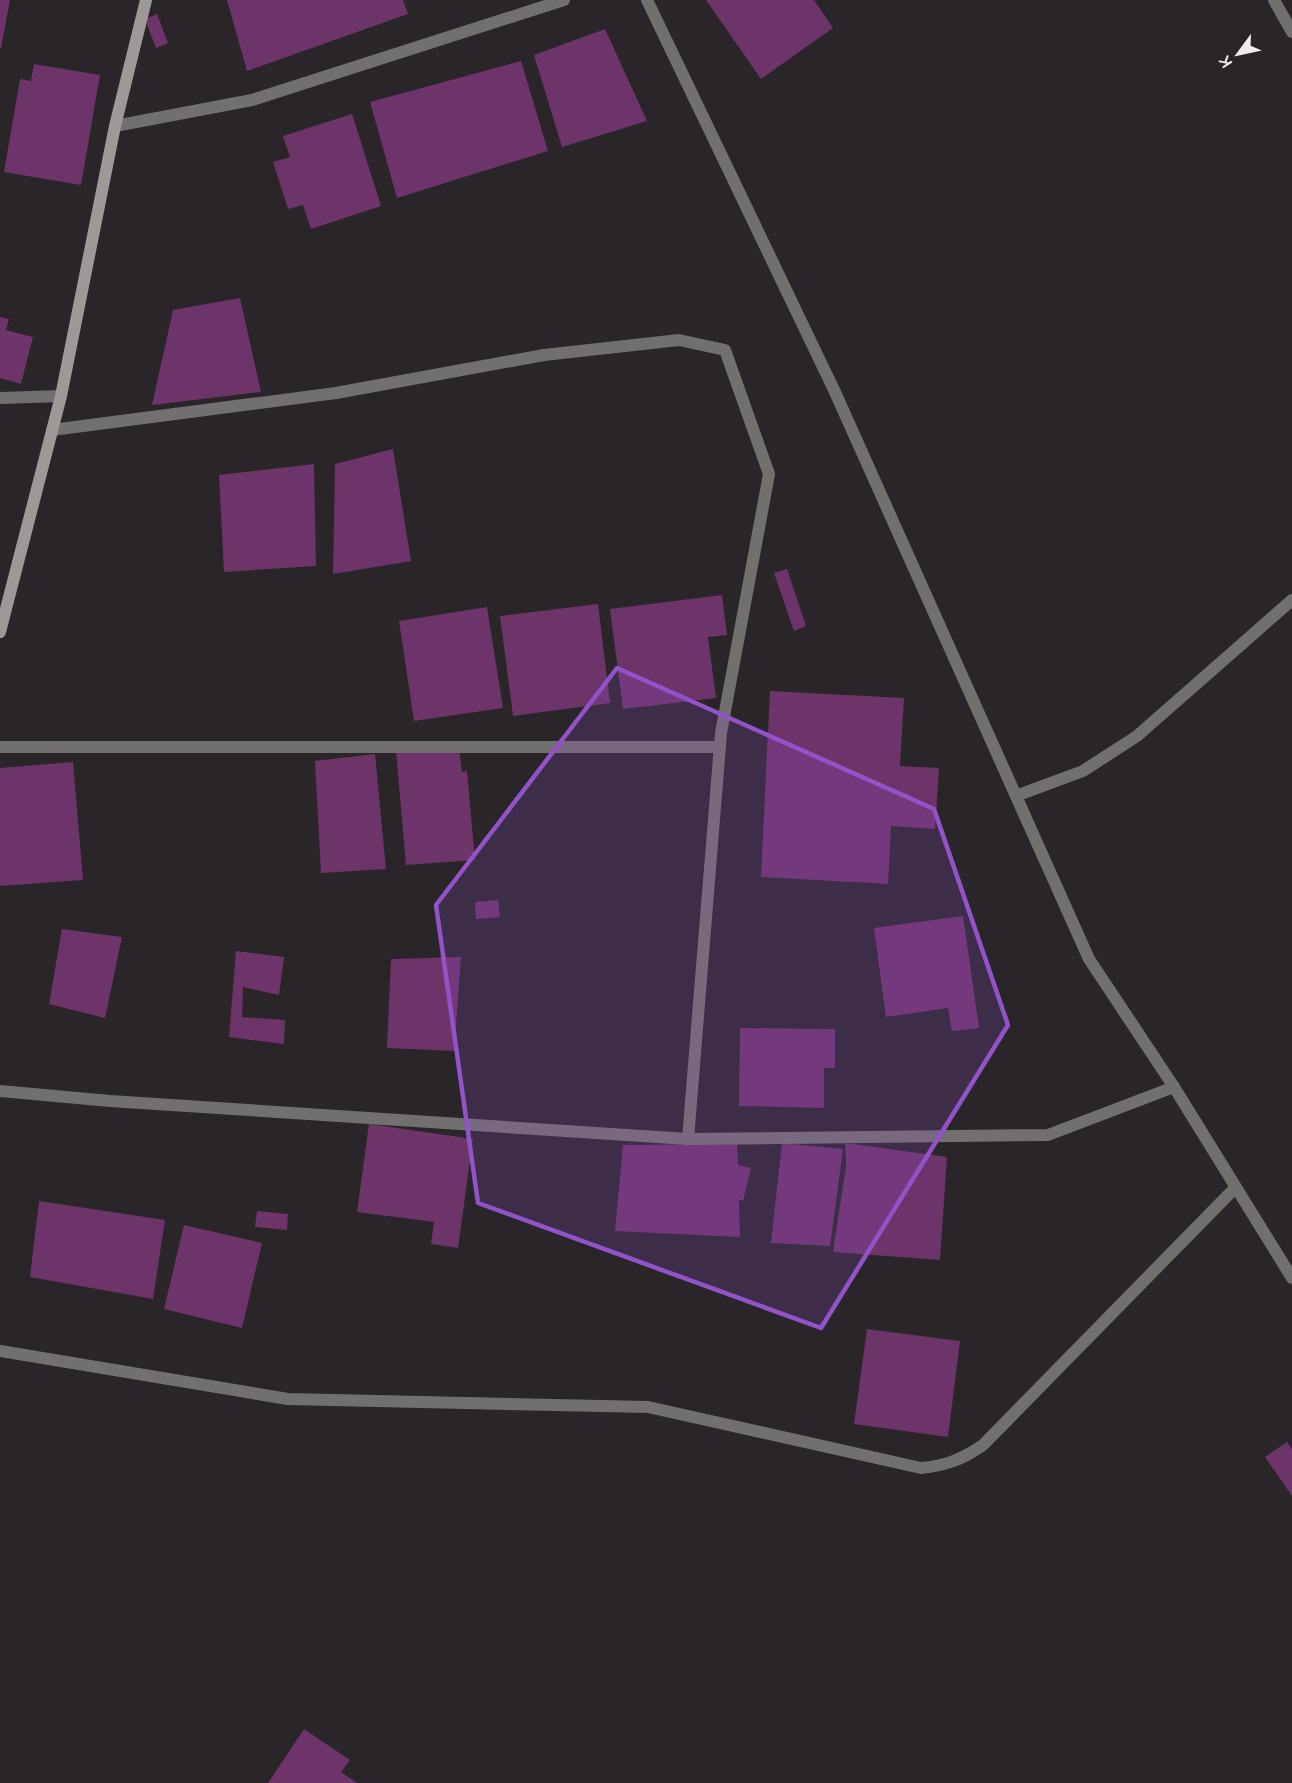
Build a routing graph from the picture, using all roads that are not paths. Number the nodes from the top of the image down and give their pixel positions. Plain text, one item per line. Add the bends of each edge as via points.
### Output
1 (146, 0) edge
2 (564, 0) edge
3 (647, 0) edge
4 (1274, 0) edge
5 (1292, 32) edge
6 (115, 126) junction
7 (61, 396) junction
8 (0, 398) edge
9 (52, 430) junction
10 (1292, 600) edge
11 (0, 632) edge
12 (0, 747) edge
13 (720, 747) junction
14 (1016, 796) junction
15 (1174, 1087) junction
16 (0, 1090) edge
17 (688, 1139) junction
18 (1235, 1188) junction
19 (1292, 1278) edge
20 (0, 1351) edge

1 - 6 street
2 - 6 street via 252,100
3 - 14 street via 835,392
4 - 5 street
6 - 7 street
7 - 8 street
7 - 9 street
9 - 11 street
9 - 13 street via 336,393 555,354 679,340 725,350 769,474
10 - 14 street via 1137,736 1083,771
12 - 13 street
13 - 17 street
14 - 15 street via 1089,959
15 - 17 street via 1048,1135
15 - 18 street
16 - 17 street via 110,1101
18 - 19 street
18 - 20 street via 983,1445 939,1466 921,1468 648,1407 288,1398

